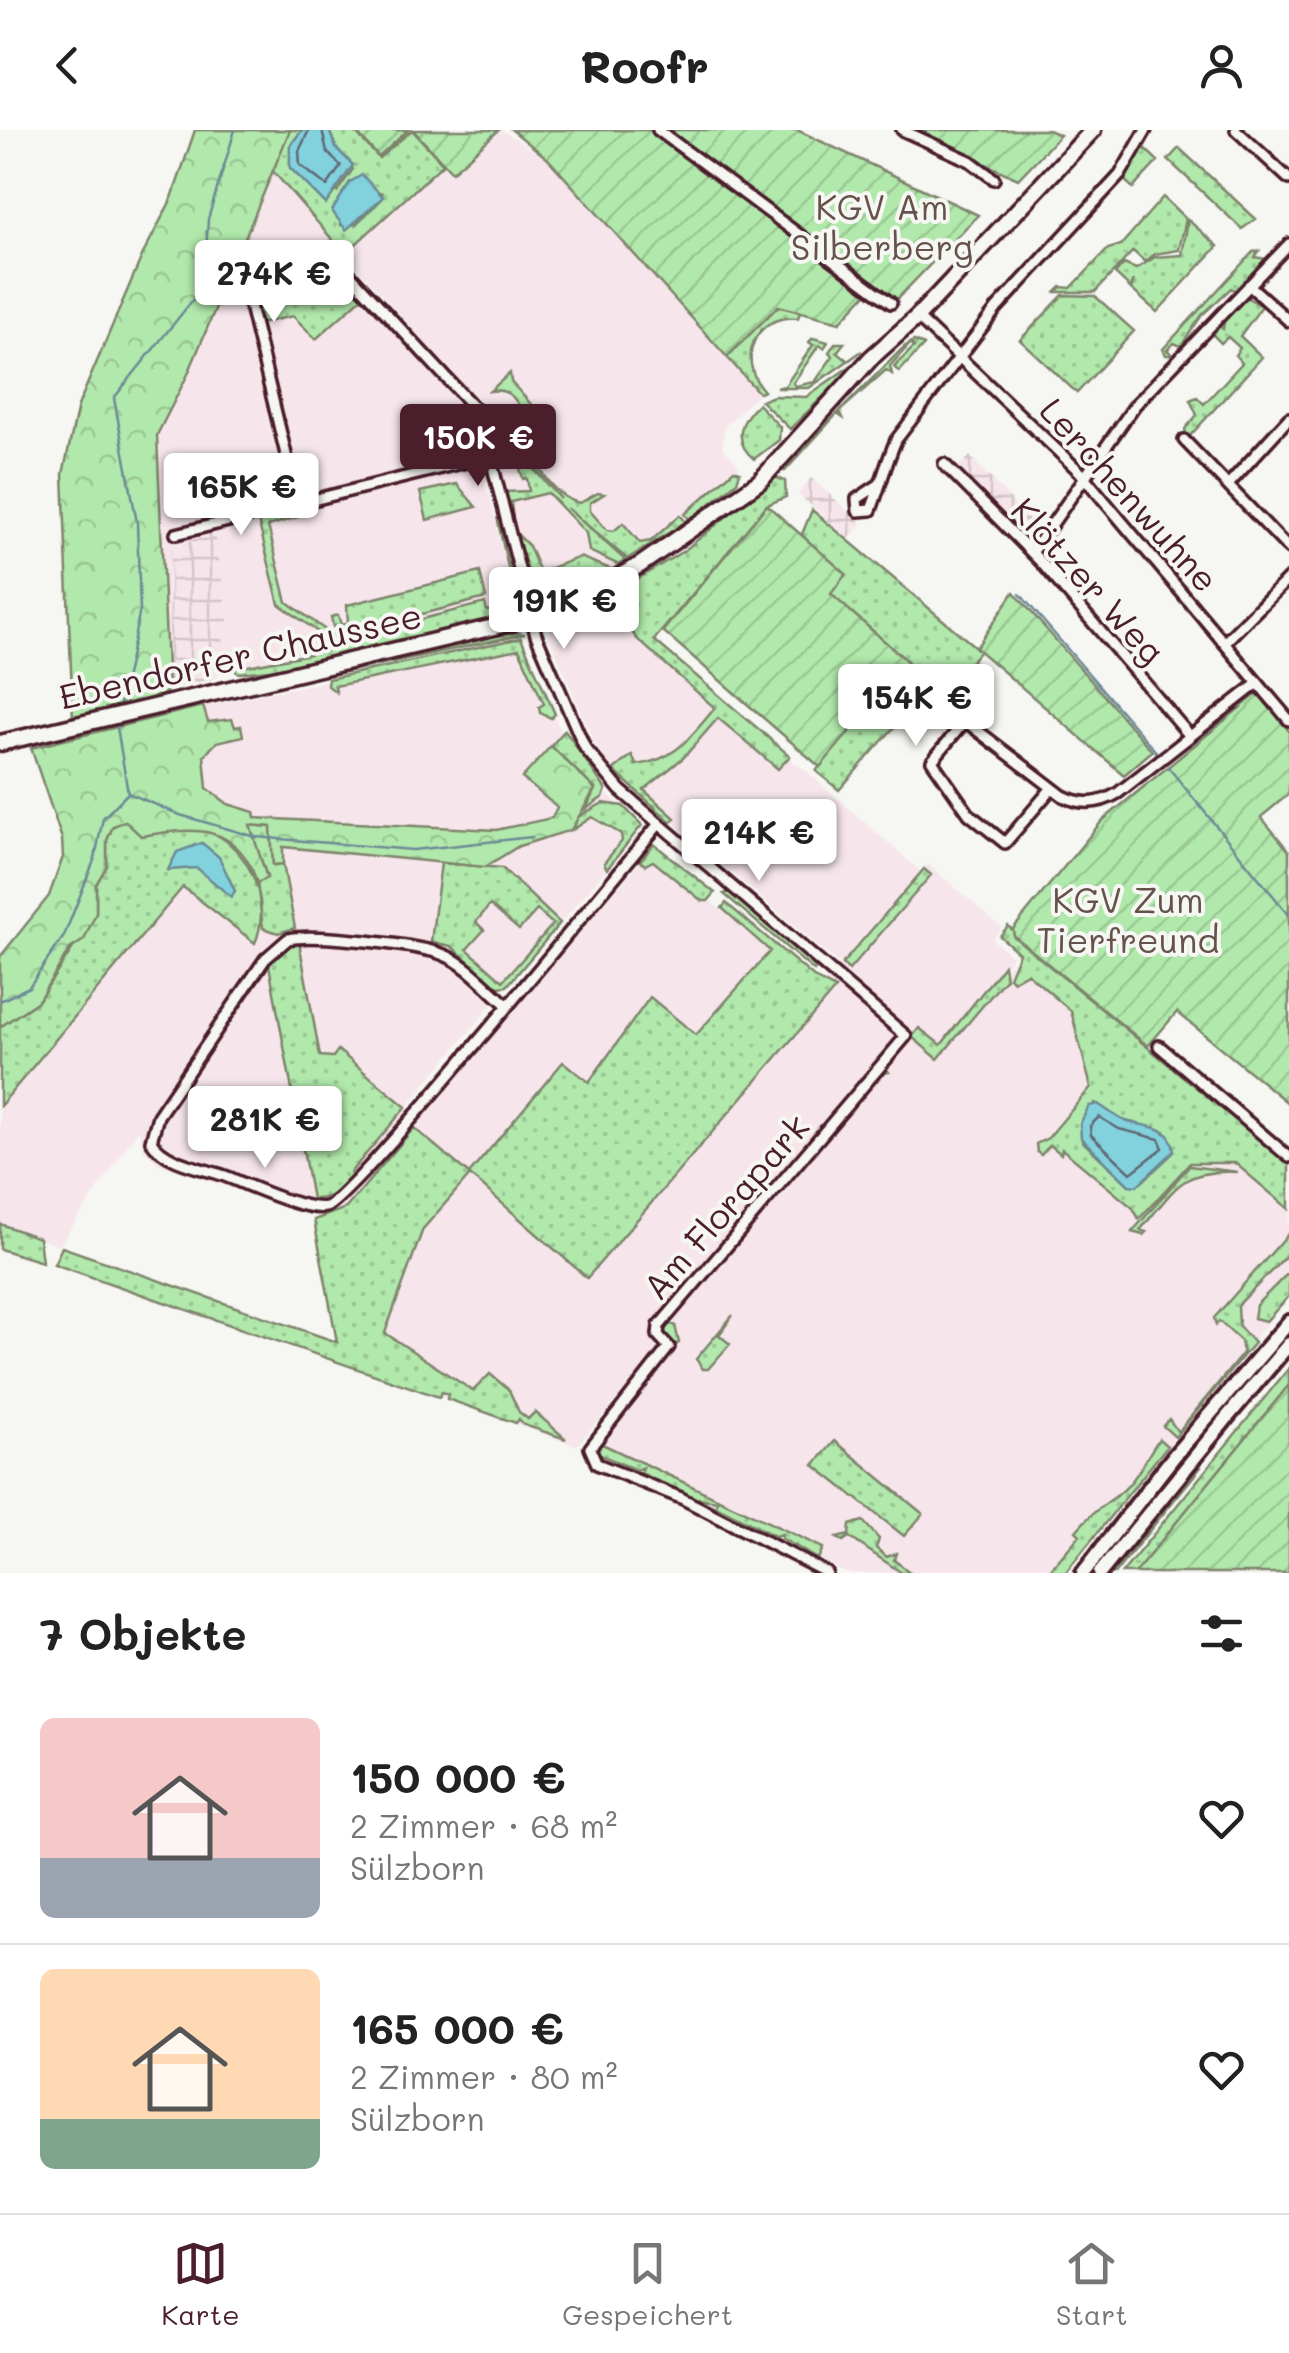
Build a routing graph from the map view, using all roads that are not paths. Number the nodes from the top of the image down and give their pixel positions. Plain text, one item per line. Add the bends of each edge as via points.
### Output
1 (658, 130) edge
2 (902, 130) edge
3 (1093, 130) edge
4 (1146, 130) edge
5 (1236, 130) edge
6 (994, 179) dead end
7 (1289, 179) edge
8 (1289, 244) edge
9 (1249, 285) junction
10 (892, 303) dead end
11 (917, 318) junction
12 (1289, 320) edge
13 (958, 356) junction
14 (1289, 418) edge
15 (1184, 440) dead end
16 (490, 456) junction
17 (944, 464) dead end
18 (1085, 477) junction
19 (880, 484) dead end
20 (1228, 485) junction
21 (298, 504) junction
22 (176, 534) dead end
23 (1289, 549) edge
24 (1032, 553) junction
25 (1289, 578) edge
26 (530, 616) junction
27 (1225, 642) junction
28 (1258, 683) junction
29 (972, 712) dead end
30 (1289, 720) edge
31 (964, 721) junction
32 (1190, 736) junction
33 (0, 743) edge
34 (1052, 788) junction
35 (659, 824) junction
36 (506, 1004) junction
37 (1159, 1046) dead end
38 (1289, 1157) edge
39 (1289, 1322) edge
40 (1280, 1348) edge
41 (1163, 1484) junction
42 (827, 1573) edge
43 (1083, 1573) edge
44 (1100, 1573) edge

1 - 10 street
2 - 6 street
3 - 11 main road, Ebendorfer Chaussee
4 - 13 street via 1120,175
5 - 7 street
8 - 9 street
9 - 12 street
9 - 18 street via 1135,405
11 - 13 street, Lerchenwuhne
11 - 26 main road, Ebendorfer Chaussee via 754,482 651,559
13 - 18 street, Lerchenwuhne
13 - 19 street via 897,438
14 - 20 street
15 - 20 street
16 - 21 street
16 - 21 street via 477,410 340,259 320,255 291,262 257,272 245,287
16 - 26 street
17 - 24 street, Klötzer Weg
18 - 24 street
18 - 27 street, Lerchenwuhne
20 - 23 street
21 - 22 street
24 - 32 street, Klötzer Weg
25 - 27 street
26 - 33 main road, Ebendorfer Chaussee
26 - 35 street via 589,754
27 - 28 street, Lerchenwuhne
28 - 30 street, Lerchenwuhne
28 - 32 street
29 - 31 street
31 - 34 street
31 - 34 street via 933,764 969,814 1005,843
32 - 34 street via 1118,793 1094,803 1074,802
35 - 36 street
35 - 42 street, Am Florapark via 906,1036 659,1326 668,1347 595,1438 590,1454 597,1464 681,1498
36 - 36 street via 328,1206 174,1159 151,1141 158,1116 254,974 288,939 438,953
37 - 38 street
39 - 40 main road
40 - 41 main road via 1226,1419
40 - 41 main road via 1211,1416
41 - 43 main road
41 - 44 main road

